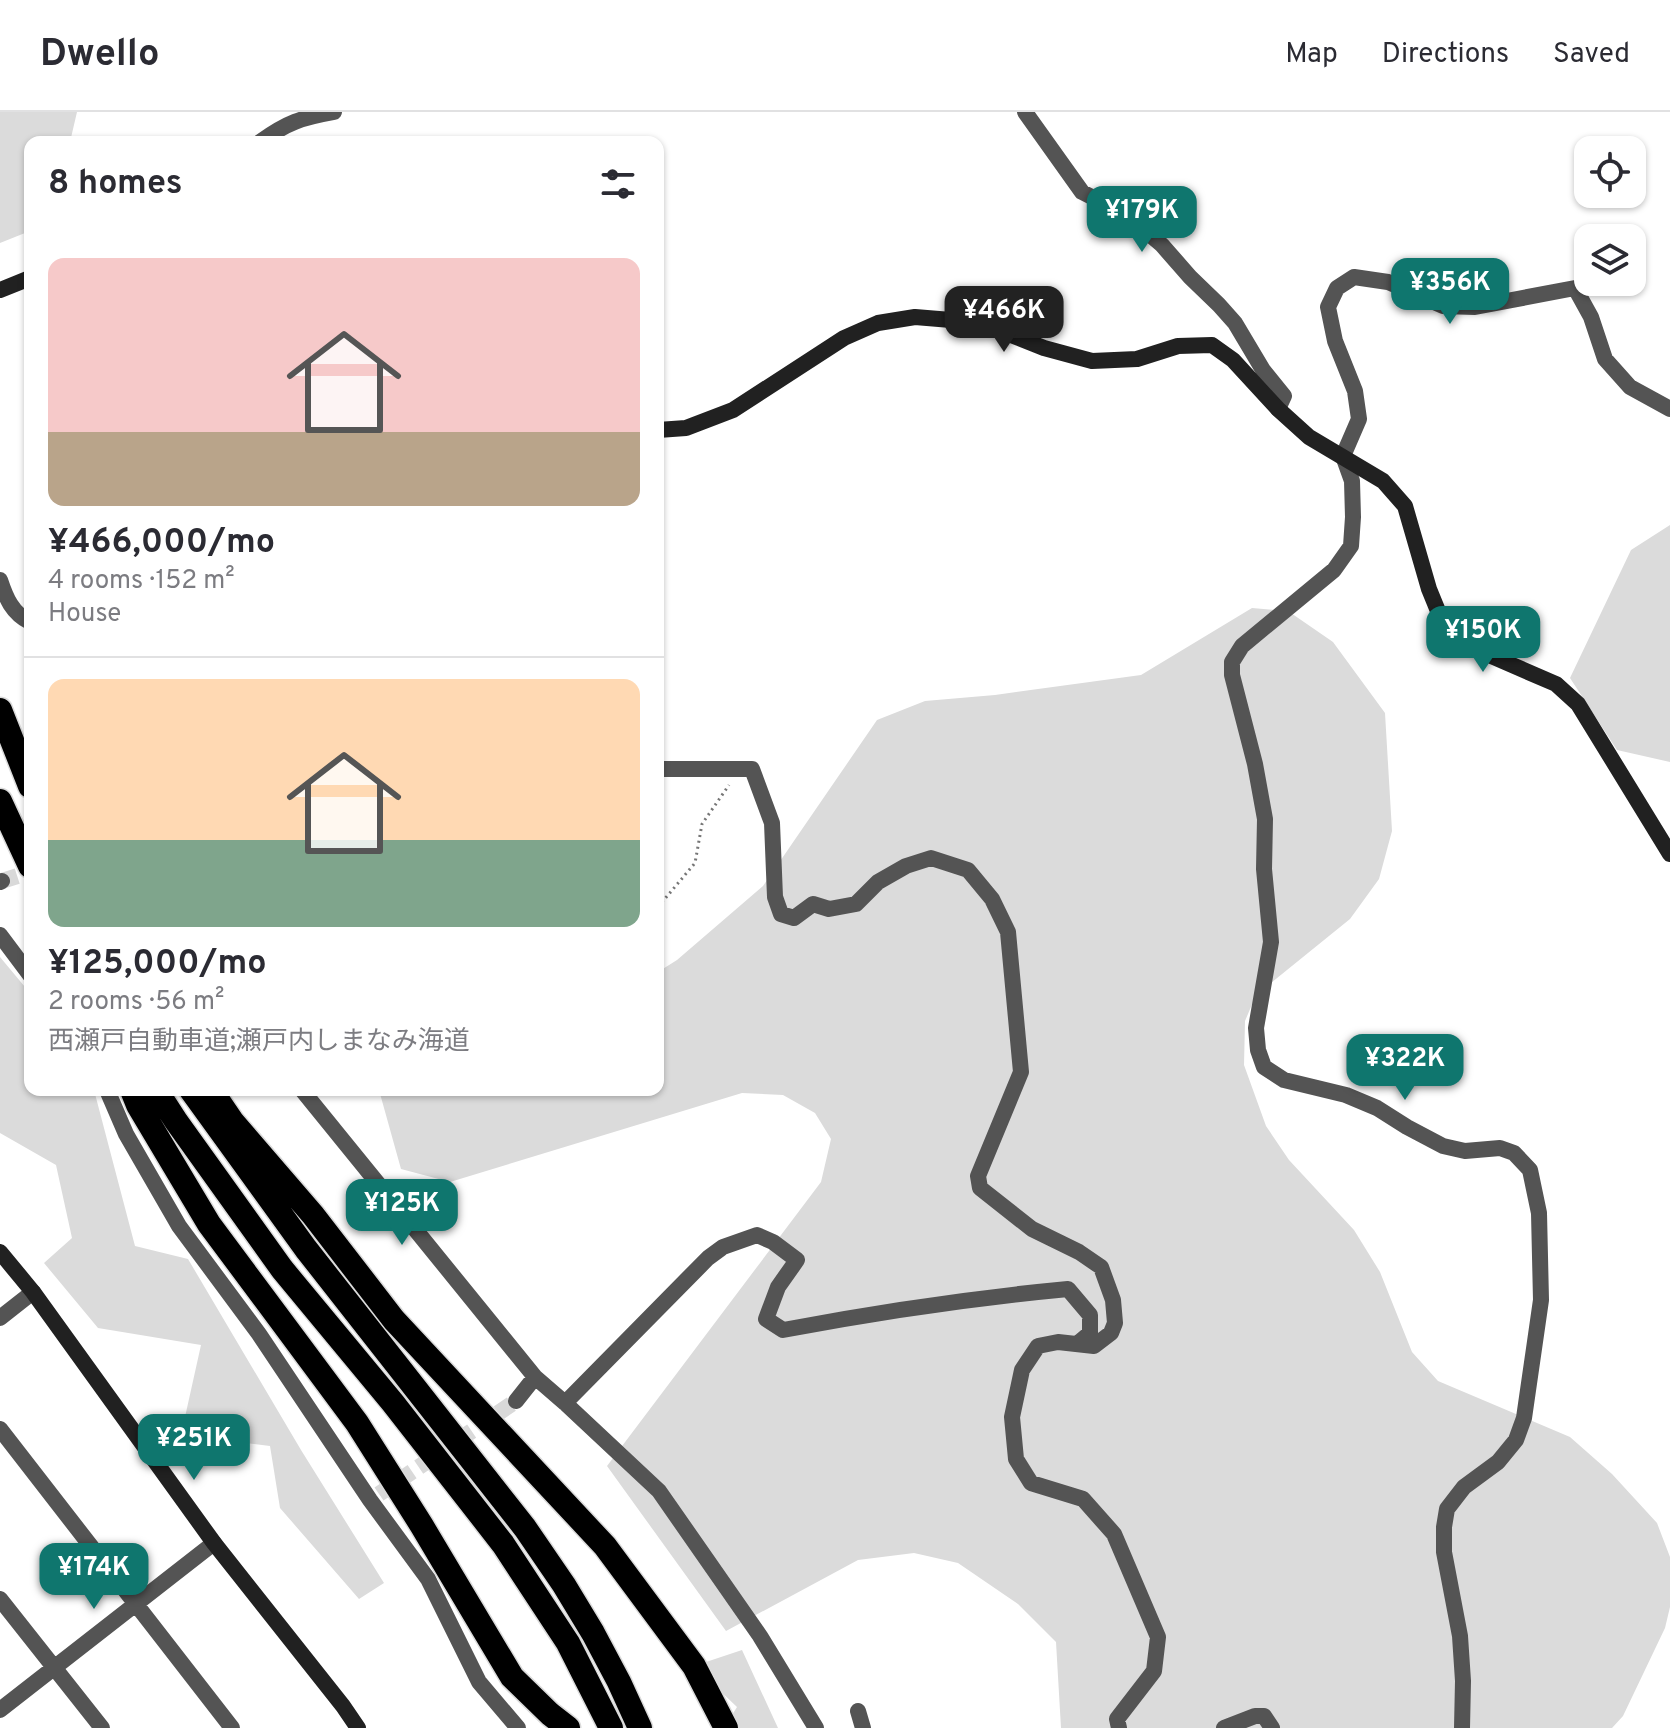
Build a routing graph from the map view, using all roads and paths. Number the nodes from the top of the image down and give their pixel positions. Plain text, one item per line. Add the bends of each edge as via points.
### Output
1 (334, 112) edge
2 (1025, 112) edge
3 (268, 136) edge
4 (24, 280) edge
5 (0, 290) edge
6 (1278, 409) junction
7 (1670, 409) edge
8 (664, 430) edge
9 (1343, 456) junction
10 (0, 580) edge
11 (24, 619) edge
12 (0, 710) edge
13 (664, 769) edge
14 (752, 769) junction
15 (24, 771) edge
16 (0, 801) edge
17 (24, 853) edge
18 (1670, 854) edge
19 (664, 900) edge
20 (0, 935) edge
21 (24, 967) edge
22 (110, 1096) edge
23 (134, 1096) edge
24 (160, 1096) edge
25 (195, 1096) edge
26 (215, 1096) edge
27 (307, 1096) edge
28 (0, 1252) edge
29 (33, 1292) junction
30 (0, 1318) edge
31 (1077, 1344) junction
32 (535, 1377) junction
33 (516, 1401) tunnel mouth
34 (565, 1403) junction
35 (0, 1429) edge
36 (214, 1543) junction
37 (0, 1599) edge
38 (136, 1604) junction
39 (54, 1667) junction
40 (0, 1710) edge
41 (858, 1711) dead end
42 (102, 1728) edge
43 (232, 1728) edge
44 (358, 1728) edge
45 (518, 1728) edge
46 (568, 1728) edge
47 (611, 1728) edge
48 (640, 1728) edge
49 (726, 1728) edge
50 (816, 1728) edge
51 (863, 1728) edge
52 (1119, 1728) edge
53 (1224, 1728) edge
54 (1272, 1728) edge
55 (1462, 1728) edge

1 - 3 street via 297,119
2 - 6 street via 1082,192 1127,215 1235,323 1284,396
4 - 5 street
6 - 8 street via 1212,345 1092,361 963,321 915,317 878,323 844,338 733,410 686,428
6 - 9 street via 1309,437
7 - 9 street via 1630,387 1605,359 1575,288 1475,307 1443,306 1388,282 1354,277 1337,288 1328,307 1359,419
9 - 18 street via 1383,481 1405,506 1429,589 1455,634 1482,652 1556,684 1578,704
9 - 55 street via 1352,481 1351,546 1334,570 1242,646 1232,662 1265,819 1271,942 1256,1028 1258,1050 1264,1067 1284,1080 1346,1095 1443,1146 1514,1153 1530,1170 1539,1213 1541,1300 1524,1418 1516,1440 1498,1462 1464,1487 1447,1509 1444,1527 1460,1636
10 - 11 street via 7,601
12 - 15 highway
13 - 14 street
14 - 19 path via 731,781 702,824 695,863
14 - 31 street via 772,823 775,897 781,914 794,918 813,904 829,909 856,904 878,882 931,858 968,870 992,899 1008,932 1021,1072 978,1176 980,1188 1032,1229 1101,1267 1115,1323 1094,1346
16 - 17 highway
20 - 21 street
22 - 45 street via 179,1226 374,1497 428,1579 479,1682
23 - 46 highway via 209,1224 357,1423 512,1677
24 - 47 highway via 282,1269 503,1544 568,1643
25 - 48 highway via 306,1249 525,1528 593,1633
26 - 49 highway via 394,1320 605,1546 694,1666
27 - 32 street
28 - 29 street
29 - 30 street
29 - 36 street
31 - 34 street via 1090,1333 1090,1315 1068,1289 783,1330 766,1319 778,1287 797,1260 757,1235 708,1258
31 - 52 street via 1038,1346 1022,1370 1012,1417 1016,1459 1031,1483 1083,1499 1114,1534 1158,1637 1154,1671 1117,1719
32 - 33 street
32 - 34 street
34 - 50 street via 659,1491 760,1636
35 - 38 street
36 - 38 street
36 - 44 street
37 - 39 street
38 - 39 street
38 - 43 street
39 - 40 street
39 - 42 street
41 - 51 street
53 - 54 street via 1255,1716 1264,1716

